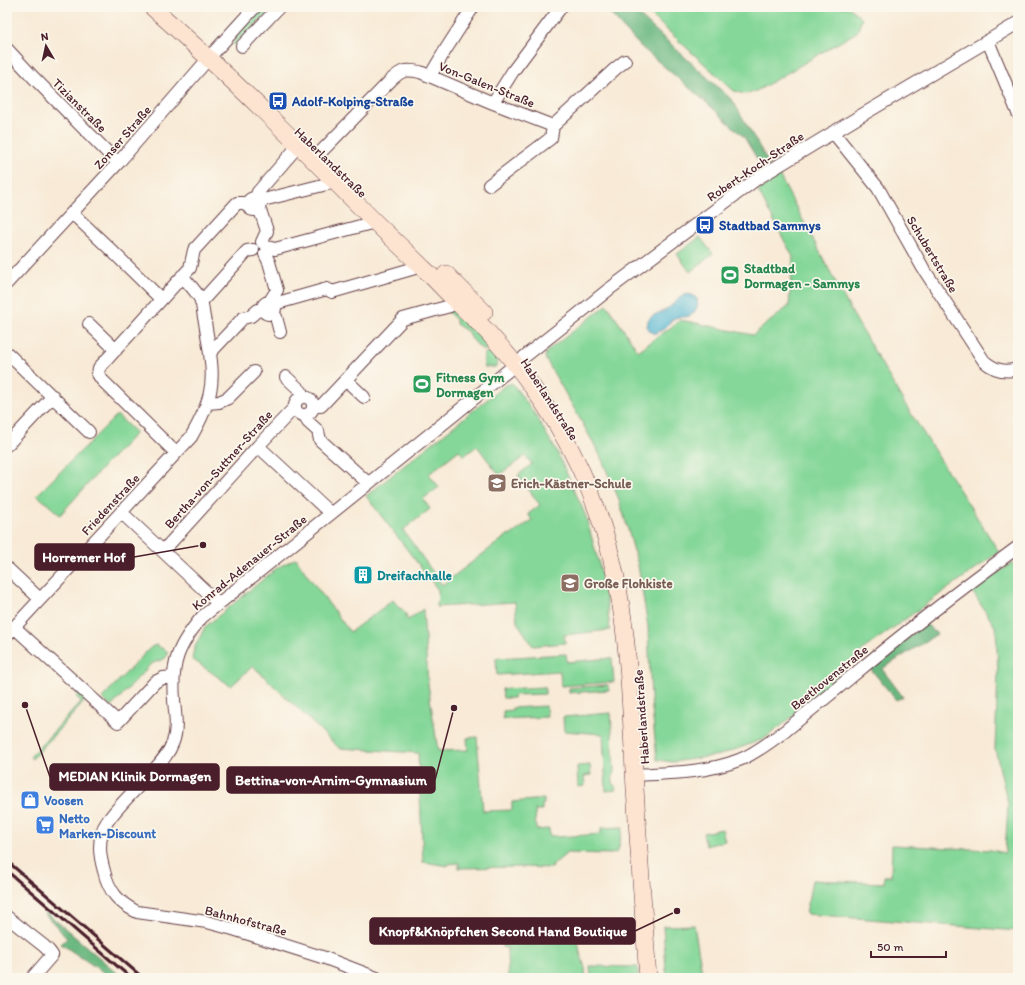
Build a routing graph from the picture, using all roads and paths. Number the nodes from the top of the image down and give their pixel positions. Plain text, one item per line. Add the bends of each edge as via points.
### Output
1 (152, 7) edge
2 (167, 7) edge
3 (255, 7) edge
4 (279, 7) edge
5 (473, 7) edge
6 (561, 7) edge
7 (1018, 23) edge
8 (988, 41) junction
9 (242, 46) dead end
10 (7, 49) edge
11 (212, 55) junction
12 (625, 61) dead end
13 (430, 76) junction
14 (493, 103) junction
15 (1018, 113) edge
16 (553, 126) junction
17 (833, 132) junction
18 (298, 146) junction
19 (317, 156) junction
20 (118, 163) junction
21 (335, 182) junction
22 (489, 185) dead end
23 (255, 203) junction
24 (72, 213) junction
25 (376, 222) junction
26 (262, 248) junction
27 (422, 266) junction
28 (182, 276) junction
29 (7, 284) edge
30 (161, 299) junction
31 (456, 301) junction
32 (201, 302) junction
33 (270, 307) junction
34 (89, 324) dead end
35 (280, 332) dead end
36 (116, 350) junction
37 (210, 352) junction
38 (7, 353) edge
39 (520, 361) junction
40 (1018, 369) edge
41 (254, 372) dead end
42 (286, 377) dead end
43 (346, 380) junction
44 (53, 396) junction
45 (302, 396) junction
46 (364, 397) dead end
47 (208, 403) junction
48 (295, 407) junction
49 (309, 410) junction
50 (89, 432) dead end
51 (7, 445) edge
52 (258, 446) junction
53 (176, 453) junction
54 (368, 483) junction
55 (122, 513) junction
56 (330, 513) junction
57 (1018, 547) edge
58 (163, 551) junction
59 (7, 568) edge
60 (40, 599) junction
61 (218, 603) junction
62 (11, 631) edge
63 (173, 677) junction
64 (640, 775) junction
65 (111, 891) joint
66 (7, 917) edge
67 (32, 978) edge
68 (377, 978) edge
69 (648, 978) edge
70 (658, 978) edge

1 - 11 street, Haberlandstraße
2 - 11 street, Haberlandstraße
3 - 11 street, Zonser Straße
4 - 9 street
5 - 13 street
6 - 14 street via 513,71
7 - 8 street, Robert-Koch-Straße
8 - 15 street
8 - 17 street, Robert-Koch-Straße
10 - 20 street, Tizianstraße
11 - 18 street, Haberlandstraße
11 - 19 street, Haberlandstraße
11 - 20 street, Zonser Straße
12 - 16 street
13 - 14 street, Von-Galen-Straße
13 - 19 street, Von-Galen-Straße via 409,70 399,73
14 - 16 street, Von-Galen-Straße
16 - 22 street via 551,138
17 - 39 street, Robert-Koch-Straße via 758,178 711,212 600,296
17 - 40 street, Schubertstraße via 878,188 923,268 984,361 999,370
18 - 19 street, Haberlandstraße
18 - 23 street via 258,192
19 - 21 street, Haberlandstraße
19 - 39 street, Haberlandstraße via 466,294 498,327
20 - 24 street, Zonser Straße
21 - 23 street, Haberlandstraße
21 - 25 street, Haberlandstraße
23 - 26 street via 267,231
23 - 28 street, Haberlandstraße via 237,203 194,250 190,268
24 - 29 street, Zonser Straße
24 - 30 street
25 - 26 street via 275,249
25 - 27 street, Haberlandstraße
26 - 32 street via 247,251
26 - 33 street via 277,290
27 - 31 street, Haberlandstraße
27 - 33 street via 332,292 327,289
28 - 30 street, Haberlandstraße
28 - 32 street, Friedenstraße
30 - 36 street, Haberlandstraße
31 - 39 street, Haberlandstraße
31 - 43 street via 450,306 403,319
32 - 37 street, Friedenstraße
33 - 35 street
33 - 37 street via 243,318
34 - 36 street
36 - 53 street, Haberlandstraße via 99,368 98,374
37 - 47 street, Friedenstraße via 211,390
38 - 44 street
39 - 54 street, Konrad-Adenauer-Straße
39 - 64 street, Haberlandstraße via 541,381 566,418 605,501 613,524 626,578 635,644
41 - 47 street via 228,398
42 - 45 street via 301,391
43 - 46 street
43 - 49 street via 321,406
44 - 50 street
44 - 51 street
45 - 48 street, Bertha-von-Suttner-Straße via 297,399
45 - 49 street via 312,401
47 - 53 street, Friedenstraße via 191,437
48 - 49 street via 300,414
48 - 52 street, Bertha-von-Suttner-Straße
49 - 54 street via 308,422 318,431 320,440
52 - 56 street, Konrad-Adenauer-Straße
52 - 58 street, Bertha-von-Suttner-Straße
53 - 55 street, Friedenstraße
54 - 56 street, Konrad-Adenauer-Straße
55 - 58 street
55 - 60 street, Friedenstraße
56 - 61 street, Konrad-Adenauer-Straße
57 - 64 street, Beethovenstraße via 772,740 741,760 709,768
58 - 61 street
59 - 60 street
60 - 62 street, Friedenstraße
61 - 63 street, Konrad-Adenauer-Straße via 190,631 177,656
62 - 63 street via 118,722 155,682
63 - 65 street, Konrad-Adenauer-Straße via 176,726 174,741 169,751 119,807 102,832 101,858
64 - 69 street, Haberlandstraße
64 - 70 street, Haberlandstraße
65 - 68 street, Bahnhofstraße via 117,899 137,912 207,922 233,929 325,958
66 - 67 street via 52,955

